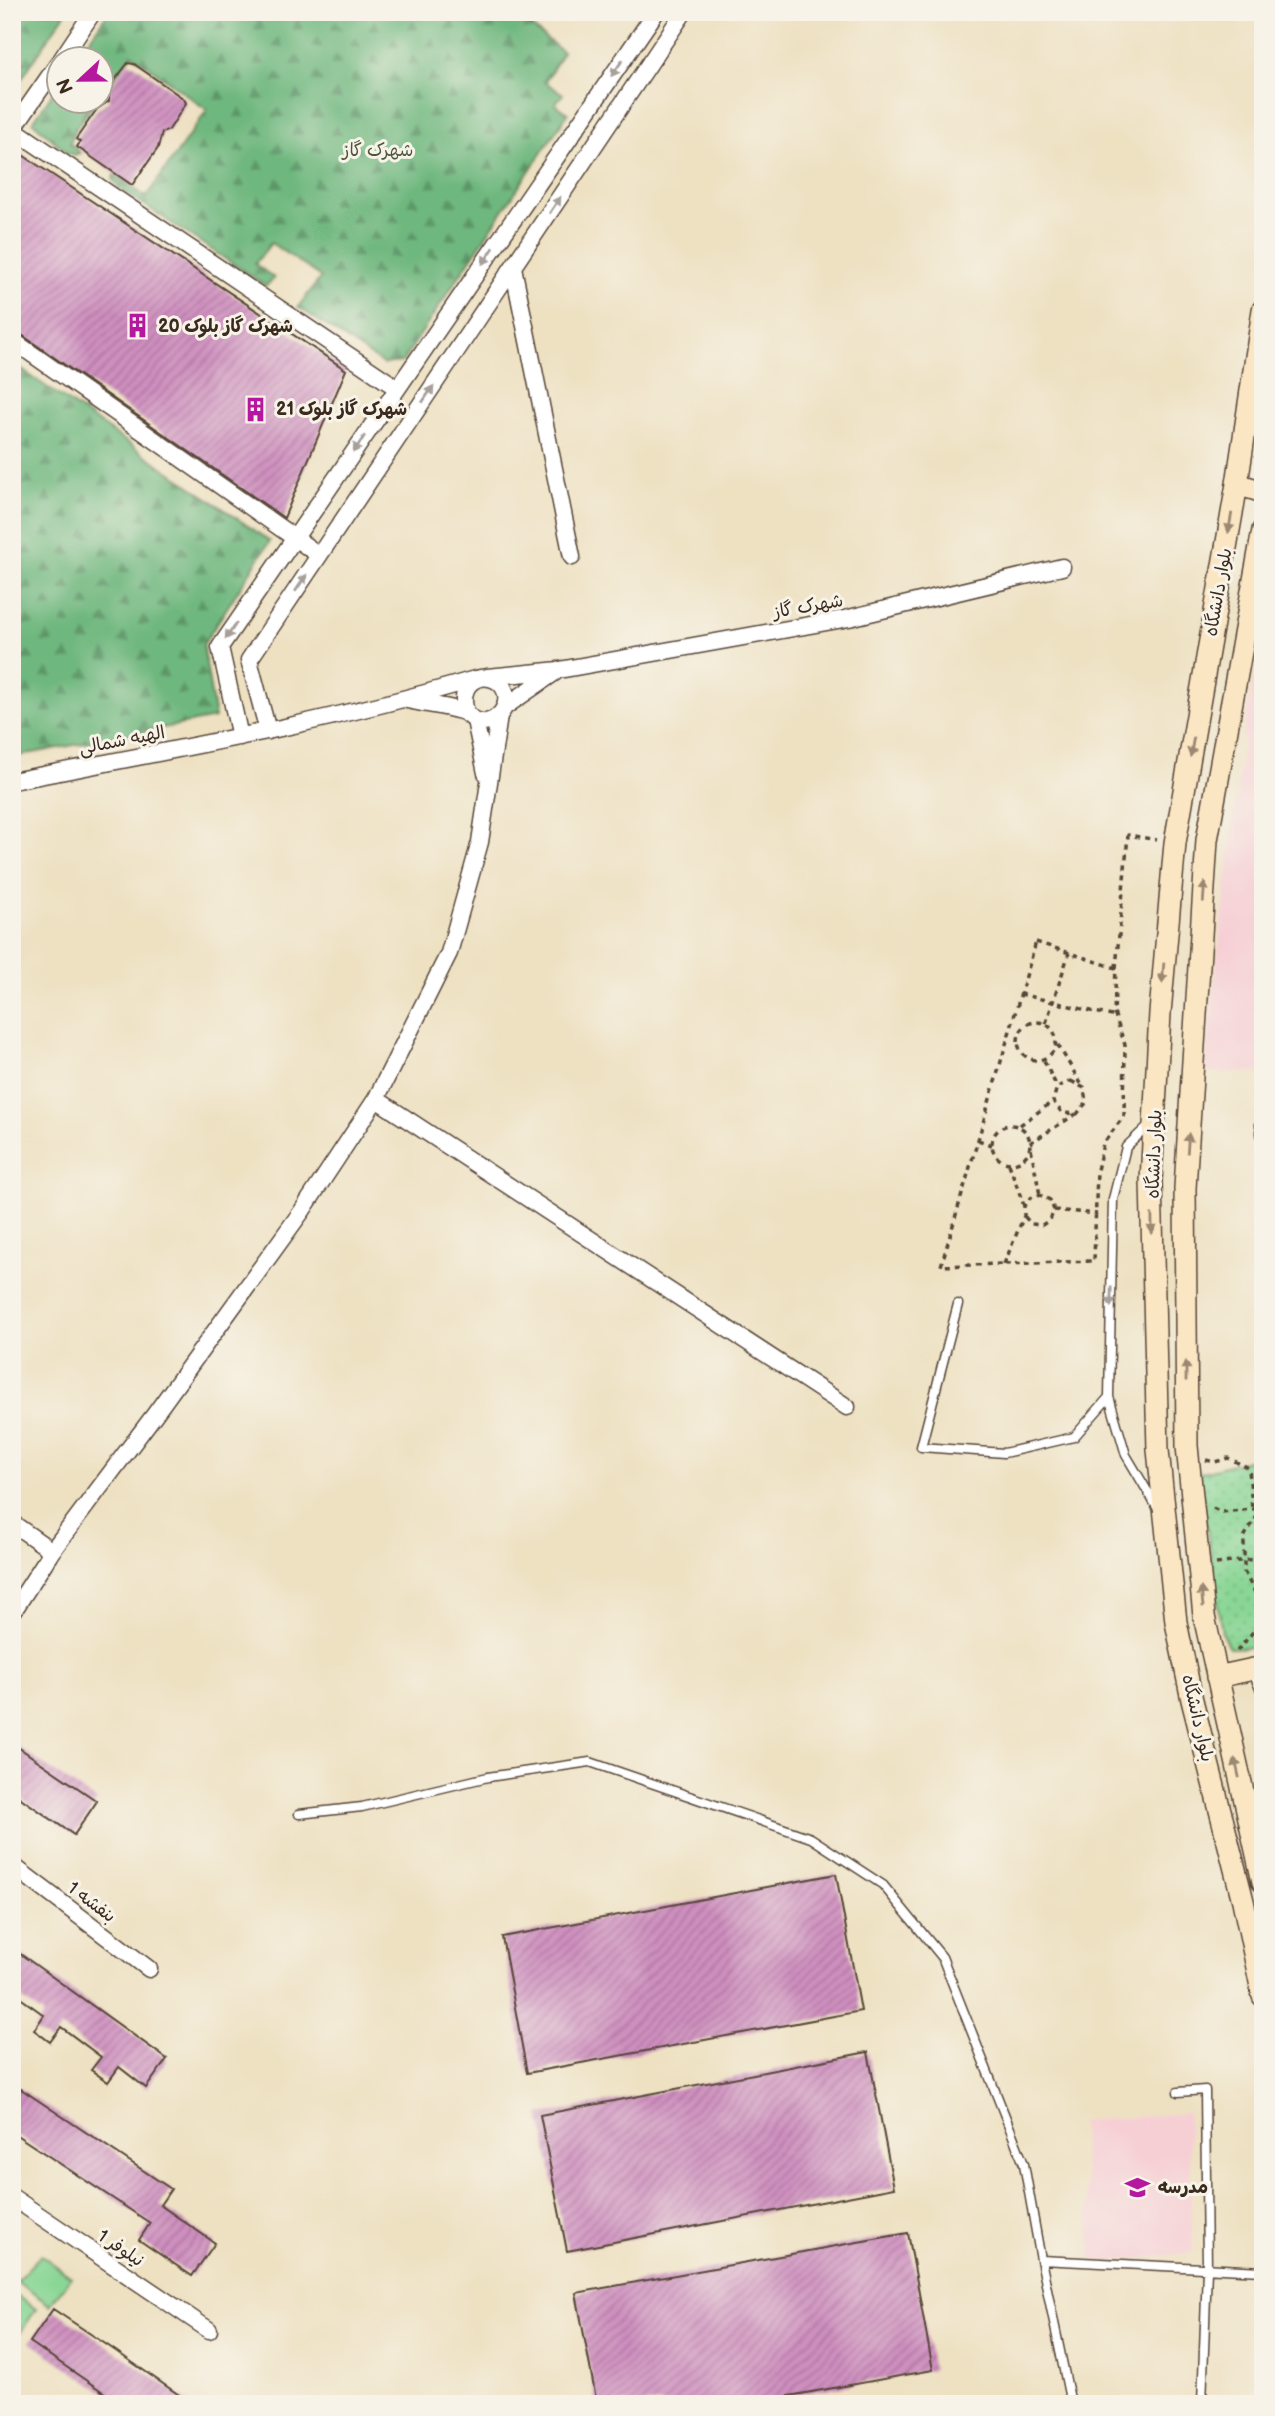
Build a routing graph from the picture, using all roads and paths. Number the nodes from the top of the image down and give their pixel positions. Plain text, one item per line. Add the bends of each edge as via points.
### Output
1 (93, 12) edge
2 (656, 12) edge
3 (684, 12) edge
4 (633, 45) junction
5 (70, 46) edge
6 (653, 59) junction
7 (46, 81) edge
8 (13, 129) edge
9 (513, 268) junction
10 (1263, 310) edge
11 (12, 340) edge
12 (397, 388) junction
13 (1237, 484) junction
14 (1263, 492) edge
15 (1263, 530) edge
16 (295, 538) junction
17 (319, 555) junction
18 (572, 557) dead end
19 (1062, 568) dead end
20 (559, 670) junction
21 (481, 678) junction
22 (405, 700) junction
23 (503, 711) junction
24 (470, 716) junction
25 (268, 731) junction
26 (240, 737) junction
27 (12, 781) edge
28 (488, 782) junction
29 (1175, 843) junction
30 (1069, 953) junction
31 (1116, 968) junction
32 (1020, 994) junction
33 (1053, 1003) junction
34 (1116, 1017) junction
35 (1046, 1023) junction
36 (1011, 1027) junction
37 (1019, 1032) junction
38 (1056, 1043) junction
39 (1044, 1061) junction
40 (1057, 1087) junction
41 (1084, 1088) junction
42 (376, 1099) junction
43 (1053, 1101) junction
44 (1077, 1114) junction
45 (1263, 1120) edge
46 (1154, 1121) junction
47 (1020, 1125) junction
48 (978, 1140) junction
49 (1030, 1143) junction
50 (992, 1145) junction
51 (1263, 1148) edge
52 (1031, 1149) junction
53 (1009, 1164) junction
54 (1041, 1195) junction
55 (1024, 1206) junction
56 (1054, 1210) junction
57 (1095, 1214) junction
58 (1113, 1214) junction
59 (1024, 1216) junction
60 (1004, 1264) junction
61 (958, 1304) dead end
62 (1109, 1397) junction
63 (847, 1407) dead end
64 (1188, 1454) junction
65 (1192, 1499) junction
66 (1262, 1508) edge
67 (1252, 1509) junction
68 (1166, 1521) junction
69 (12, 1523) edge
70 (52, 1550) junction
71 (1263, 1558) edge
72 (1244, 1561) junction
73 (1199, 1565) junction
74 (1263, 1607) edge
75 (12, 1613) edge
76 (1263, 1620) edge
77 (1260, 1674) edge
78 (1217, 1677) junction
79 (299, 1814) dead end
80 (12, 1865) edge
81 (1263, 1882) edge
82 (149, 1969) dead end
83 (1263, 1996) edge
84 (1178, 2092) dead end
85 (12, 2197) edge
86 (1041, 2260) junction
87 (1207, 2269) junction
88 (1263, 2272) edge
89 (209, 2330) dead end
90 (1071, 2404) edge
91 (1202, 2404) edge

1 - 5 street
2 - 4 street
3 - 6 street
4 - 6 street
4 -> 12 street
9 -> 6 street
7 - 8 street
8 - 12 street
17 -> 9 street
9 - 18 street
10 - 13 main road, بلوار دانشگاه
11 - 16 street
12 -> 16 street
13 - 14 main road
13 -> 29 main road, بلوار دانشگاه
64 -> 15 main road, بلوار دانشگاه via 1185,1188 1207,840
16 - 17 street
16 -> 26 street via 220,647
25 -> 17 street via 249,660
19 - 20 street, شهرک گاز via 849,618
20 - 21 street, شهرک گاز
20 - 23 street
21 - 22 street, شهرک گاز
21 - 23 street via 499,682 506,693
21 - 24 street via 466,688 462,700
22 - 24 street
22 - 25 street, الهیه شمالی
23 - 24 street via 488,722
23 - 28 street
24 - 28 street
25 - 26 street, الهیه شمالی
26 - 27 street, الهیه شمالی
28 - 42 street via 480,842 449,953
29 - 31 path via 1128,835
29 -> 46 main road, بلوار دانشگاه
30 - 31 path
30 - 32 path via 1035,942
30 - 33 path
31 - 34 path
32 - 33 path
32 - 36 path
33 - 34 path
33 - 35 path
34 - 57 path via 1125,1045 1124,1116 1103,1144
35 - 37 path via 1031,1022
35 - 38 path via 1056,1035
36 - 37 path
36 - 48 path
37 - 39 path via 1018,1048 1028,1060
38 - 39 path via 1056,1050
38 - 41 path
39 - 40 path
40 - 41 path via 1071,1081
40 - 43 path
41 - 44 path via 1086,1103
42 - 63 street
42 - 70 street via 302,1210
43 - 44 path via 1062,1113
43 - 47 path
44 - 49 path
45 - 51 lane via 1259,1124
46 - 58 lane via 1126,1147
46 -> 68 main road, بلوار دانشگاه via 1151,1181 1158,1450
47 - 49 path via 1030,1135
47 - 50 path via 1007,1124 995,1132
48 - 50 path
48 - 60 path via 941,1266
49 - 52 path
50 - 53 path via 997,1157
52 - 53 path via 1023,1160
52 - 54 path
53 - 55 path
54 - 55 path
54 - 56 path via 1050,1200
55 - 59 path
56 - 57 path
56 - 59 path via 1042,1225 1031,1224
57 - 58 path
57 - 60 path via 1094,1261
58 -> 62 lane
59 - 60 path
61 - 62 lane via 921,1447 1004,1453 1074,1437
62 - 68 lane via 1126,1455
64 - 65 main road, بلوار دانشگاه
64 - 67 path via 1214,1462 1228,1458 1249,1468
65 - 67 path via 1221,1512
65 - 73 main road, بلوار دانشگاه
66 - 67 path
66 - 72 path via 1244,1536
68 - 83 main road, بلوار دانشگاه via 1176,1622
69 - 70 street
70 - 75 street
71 - 72 path
72 - 73 path
72 - 74 path via 1244,1572
78 -> 73 main road, بلوار دانشگاه
76 - 78 path
77 - 78 main road
81 -> 78 main road, بلوار دانشگاه
79 - 86 lane via 362,1807 488,1777 590,1762 811,1838 883,1885 942,1957 1024,2164
80 - 82 street, بنفشه 1
84 - 87 lane via 1205,2090
85 - 89 street, نیلوفر 1
86 - 87 lane
86 - 90 lane
87 - 88 lane
87 - 91 lane

